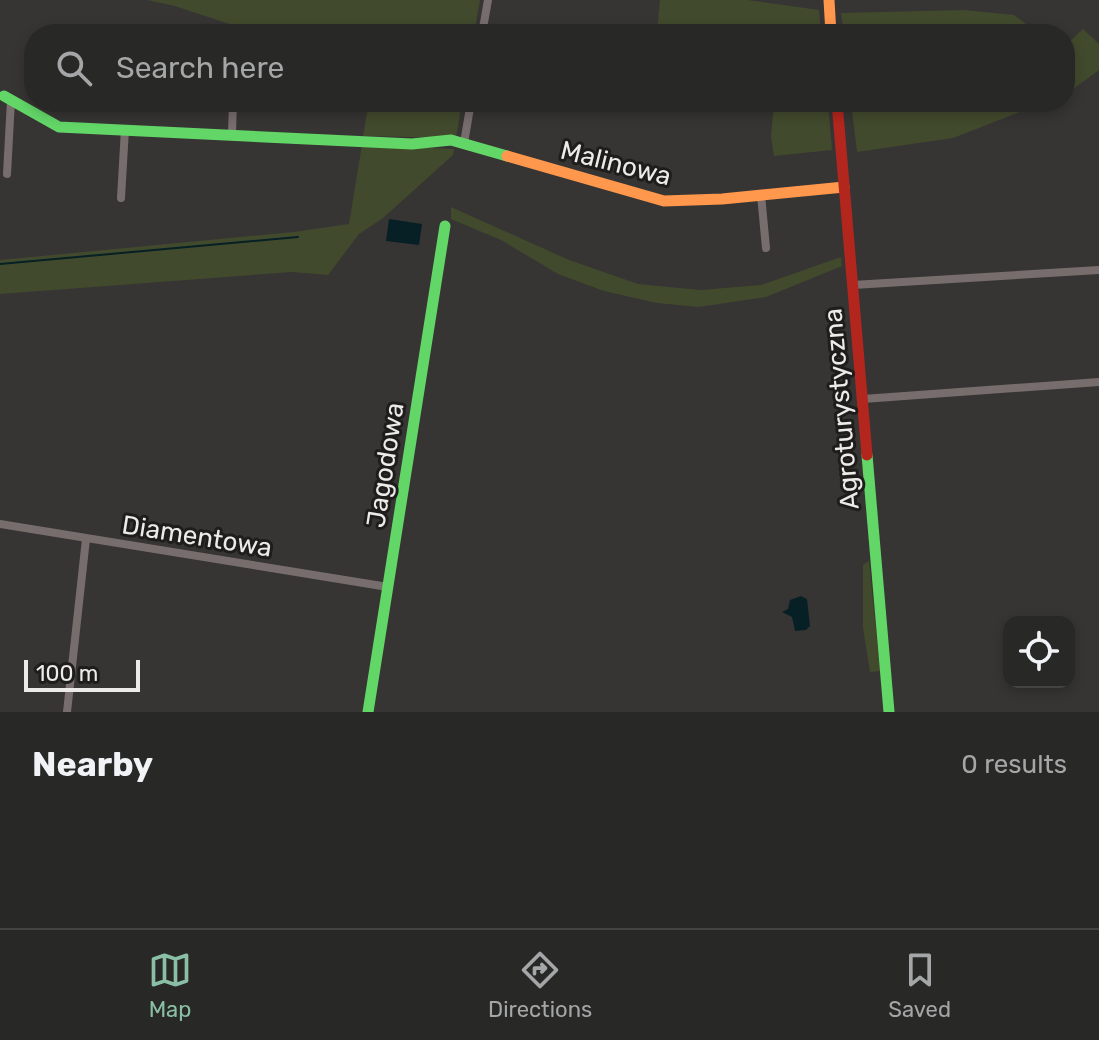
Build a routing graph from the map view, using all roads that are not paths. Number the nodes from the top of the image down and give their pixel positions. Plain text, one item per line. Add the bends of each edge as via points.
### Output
1 (488, 0) edge
2 (829, 0) edge
3 (484, 24) edge
4 (830, 24) edge
5 (8, 98) joint
6 (24, 107) edge
7 (33, 112) edge
8 (233, 112) edge
9 (469, 112) edge
10 (838, 112) edge
11 (125, 129) junction
12 (232, 134) junction
13 (464, 143) junction
14 (7, 174) dead end
15 (844, 187) junction
16 (761, 195) junction
17 (121, 198) dead end
18 (445, 226) dead end
19 (766, 248) dead end
20 (1099, 270) edge
21 (853, 285) junction
22 (1099, 382) edge
23 (863, 399) junction
24 (0, 524) edge
25 (86, 539) junction
26 (388, 587) junction
27 (67, 712) edge
28 (368, 712) edge
29 (889, 712) edge

1 - 3 street
2 - 4 street
5 - 6 street, Malinowa
5 - 14 street
7 - 11 street, Malinowa via 59,127
8 - 12 street
9 - 13 street
10 - 15 street, Agroturystyczna
11 - 12 street, Malinowa
11 - 17 street
12 - 13 street, Malinowa
13 - 16 street, Malinowa via 654,199
15 - 16 street, Malinowa
15 - 21 street, Agroturystyczna
16 - 19 street
18 - 26 street, Jagodowa
20 - 21 street
21 - 23 street, Agroturystyczna
22 - 23 street
23 - 29 street, Agroturystyczna
24 - 25 street, Diamentowa
25 - 26 street, Diamentowa
25 - 27 street
26 - 28 street, Jagodowa

